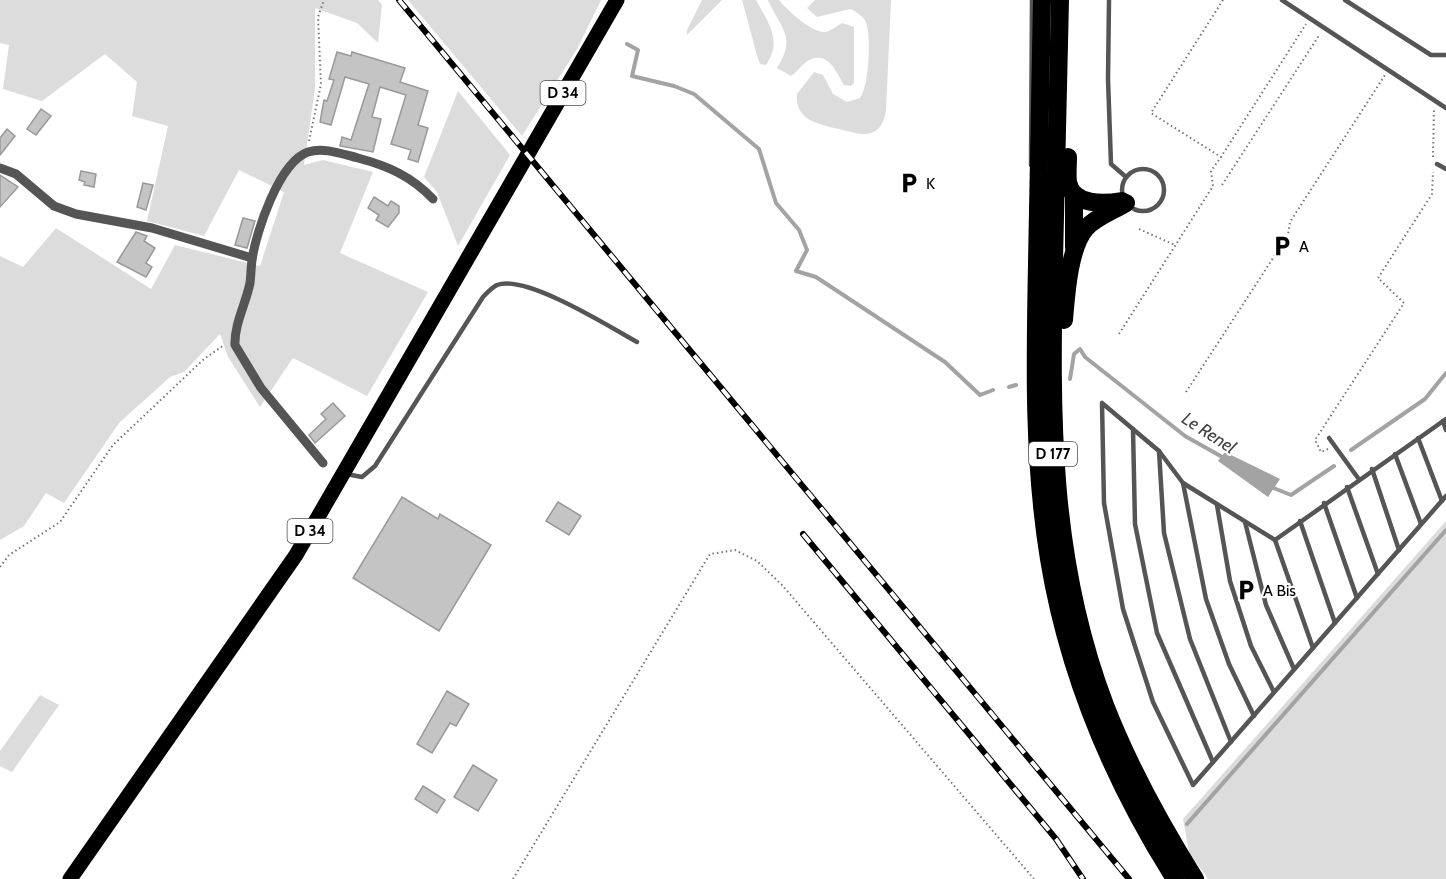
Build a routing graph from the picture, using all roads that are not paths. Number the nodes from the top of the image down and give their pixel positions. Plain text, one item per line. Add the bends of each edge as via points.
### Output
1 (618, 0) edge
2 (1032, 0) edge
3 (1042, 0) edge
4 (1060, 0) edge
5 (1066, 0) edge
6 (1109, 0) edge
7 (1282, 0) edge
8 (1346, 0) edge
9 (1446, 55) edge
10 (1446, 108) edge
11 (1437, 164) dead end
12 (0, 168) edge
13 (1446, 169) edge
14 (1031, 174) dead end
15 (1126, 177) junction
16 (1032, 186) dead end
17 (1074, 195) junction
18 (433, 199) dead end
19 (1125, 202) junction
20 (1074, 255) junction
21 (252, 258) junction
22 (1036, 279) junction
23 (637, 342) dead end
24 (1444, 420) edge
25 (1133, 429) junction
26 (1446, 430) edge
27 (1329, 438) dead end
28 (1418, 438) junction
29 (1159, 451) junction
30 (1395, 453) junction
31 (323, 463) dead end
32 (1372, 469) junction
33 (344, 474) junction
34 (1358, 478) junction
35 (1183, 483) junction
36 (1347, 487) junction
37 (1057, 496) junction
38 (1444, 498) edge
39 (1324, 503) junction
40 (1217, 505) junction
41 (1300, 521) junction
42 (1245, 522) junction
43 (1421, 524) junction
44 (1275, 540) junction
45 (1399, 550) junction
46 (1378, 574) junction
47 (1357, 598) junction
48 (1335, 623) junction
49 (1313, 648) junction
50 (1294, 669) junction
51 (1274, 692) junction
52 (1254, 716) junction
53 (1231, 742) junction
54 (1213, 762) junction
55 (70, 879) edge
56 (1175, 879) edge
57 (1196, 879) edge

1 - 33 main road, D 34
2 - 14 lane
3 - 22 highway, D 177
4 - 37 highway, D 177 via 1052,406
5 - 17 highway via 1068,183
6 - 15 lane via 1111,164
7 - 10 lane
8 - 9 lane via 1431,55
11 - 13 lane
12 - 21 street via 16,174 54,206 76,214 152,228
15 - 19 lane via 1122,188
15 - 19 lane via 1137,170 1150,170 1160,177 1165,188 1159,205 1148,211 1136,211
16 - 22 lane
17 - 19 highway via 1091,202
17 - 20 highway
18 - 21 street via 412,179 387,166 332,152 306,153 268,195
19 - 20 highway via 1086,228
20 - 37 highway via 1065,304
21 - 31 street via 234,339 236,351
22 - 56 highway, D 177 via 1037,471 1058,605 1086,703 1108,756 1127,798
23 - 33 lane via 555,298 513,284 498,285 483,297 375,466 362,477
24 - 26 lane
24 - 28 lane
25 - 29 lane
25 - 54 lane via 1135,524 1157,633
25 - 54 lane via 1102,403 1104,503 1123,609 1153,702 1193,786
27 - 34 lane
28 - 30 lane
28 - 38 lane
29 - 35 lane
29 - 53 lane via 1164,532 1190,639
30 - 32 lane
30 - 43 lane
32 - 34 lane
32 - 45 lane
33 - 55 main road, D 34 via 296,555
34 - 36 lane
35 - 40 lane
35 - 52 lane via 1206,599 1229,664
36 - 39 lane
36 - 46 lane
37 - 57 highway, D 177 via 1076,606 1105,703 1142,788
38 - 43 lane
39 - 41 lane
39 - 47 lane
40 - 42 lane
40 - 51 lane via 1230,581 1251,646
41 - 44 lane
41 - 48 lane
42 - 44 lane
42 - 50 lane via 1266,605
43 - 45 lane
44 - 49 lane
45 - 46 lane
46 - 47 lane
47 - 48 lane
48 - 49 lane
49 - 50 lane
50 - 51 lane
51 - 52 lane
52 - 53 lane
53 - 54 lane

